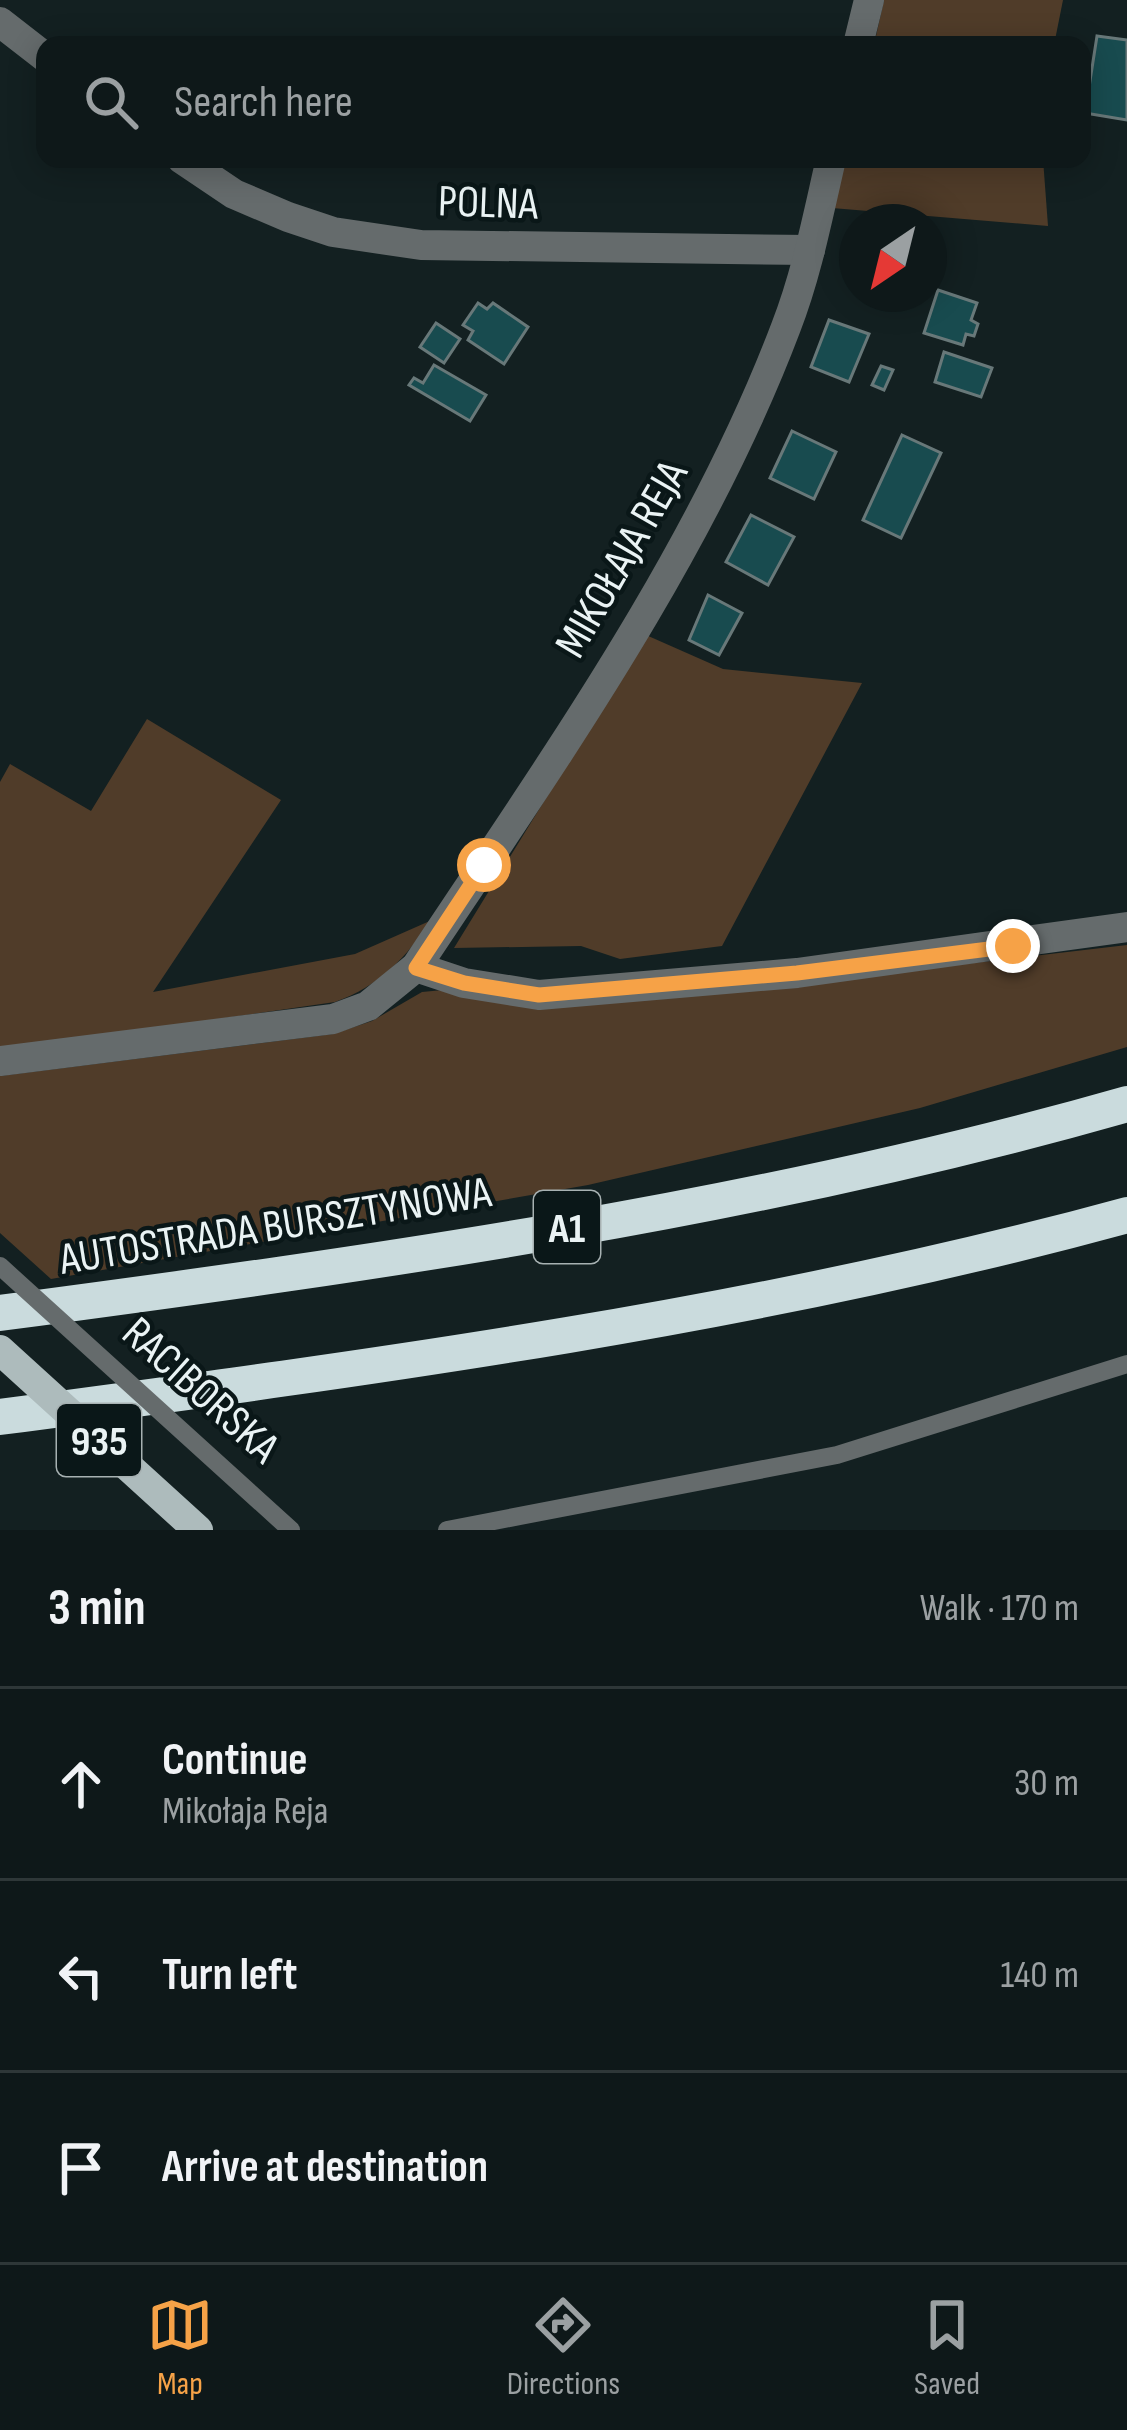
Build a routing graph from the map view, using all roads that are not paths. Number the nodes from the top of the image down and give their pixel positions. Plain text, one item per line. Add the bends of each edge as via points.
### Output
1 (869, 0) edge
2 (0, 22) edge
3 (860, 36) edge
4 (36, 50) edge
5 (195, 168) edge
6 (829, 168) edge
7 (810, 250) junction
8 (1127, 927) edge
9 (416, 968) junction
10 (0, 1061) edge
11 (1127, 1104) edge
12 (1127, 1214) edge
13 (0, 1266) edge
14 (0, 1313) edge
15 (0, 1350) edge
16 (1127, 1364) edge
17 (0, 1417) edge
18 (198, 1530) edge
19 (291, 1530) edge
20 (447, 1530) edge

1 - 3 street
2 - 4 street
5 - 7 street, POLNA via 288,218 355,235 445,246
6 - 7 street, MIKOŁAJA REJA
7 - 9 street, MIKOŁAJA REJA via 762,388 695,520 639,622
8 - 9 street via 797,973 539,995
9 - 10 street, MIKOŁAJA REJA via 368,1006 333,1019
11 - 14 highway, AUTOSTRADA BURSZTYNOWA / A1 via 993,1143 523,1235
12 - 17 highway, A1 via 765,1298 512,1344
13 - 19 lane, RACIBORSKA, bridge
15 - 18 main road, 935, bridge
16 - 20 lane via 837,1455

